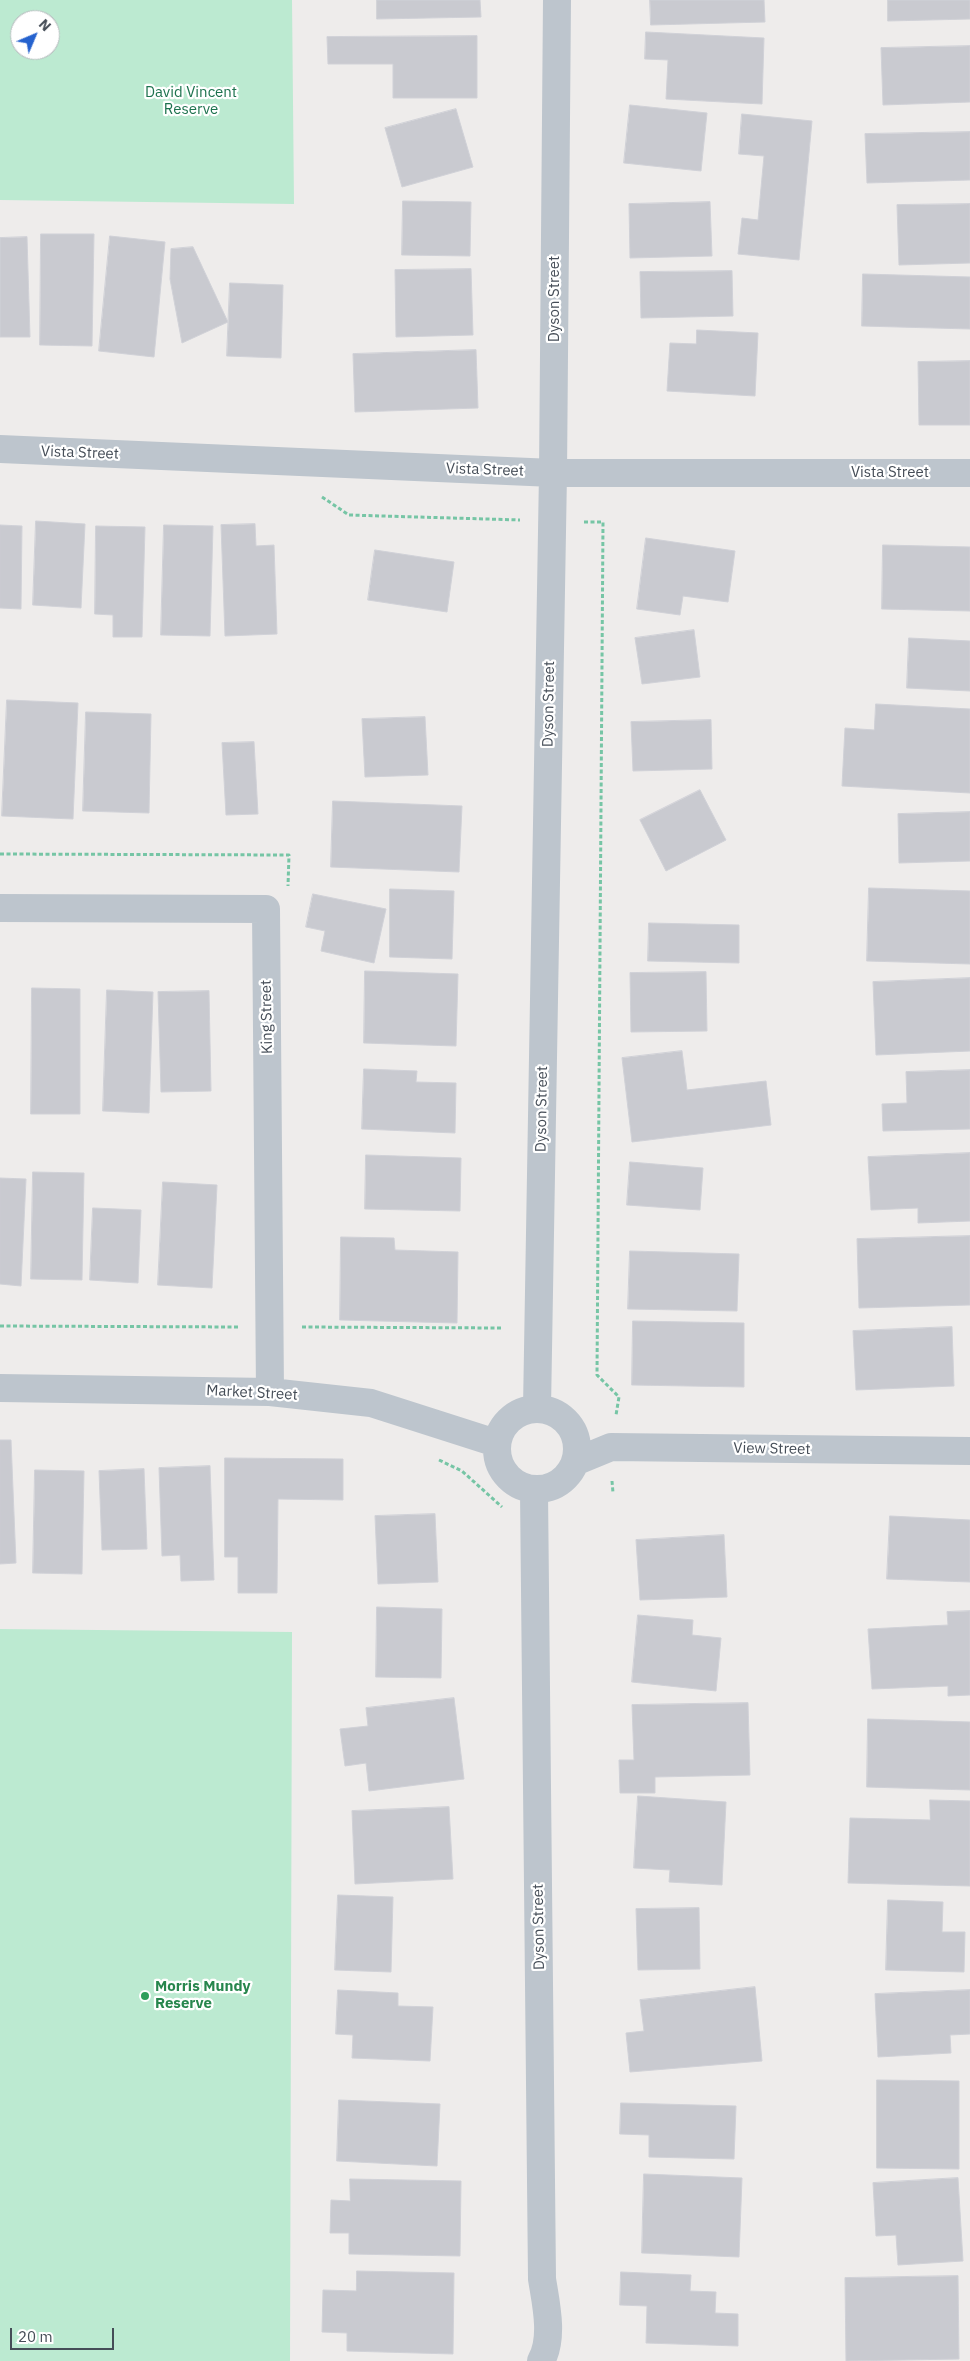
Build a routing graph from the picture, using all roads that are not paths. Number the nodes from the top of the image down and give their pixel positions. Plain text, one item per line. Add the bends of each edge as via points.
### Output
1 (557, 0) edge
2 (0, 449) edge
3 (553, 473) junction
4 (970, 473) edge
5 (0, 908) edge
6 (0, 1388) edge
7 (270, 1392) junction
8 (537, 1408) junction
9 (496, 1443) junction
10 (970, 1451) edge
11 (577, 1461) junction
12 (534, 1491) junction
13 (541, 2361) edge

1 - 3 street, Dyson Street
2 - 3 street, Vista Street
3 - 4 street, Vista Street
3 - 8 street, Dyson Street
5 - 7 street, King Street via 266,908
6 - 7 street, Market Street
7 - 9 street, Market Street via 371,1404
8 - 9 street via 519,1412 504,1426
8 - 11 street via 561,1416 577,1437
9 - 12 street via 499,1463 513,1483
10 - 11 street, View Street via 611,1447
11 - 12 street via 568,1477 551,1488
12 - 13 street, Dyson Street via 542,2279 547,2313 546,2344

